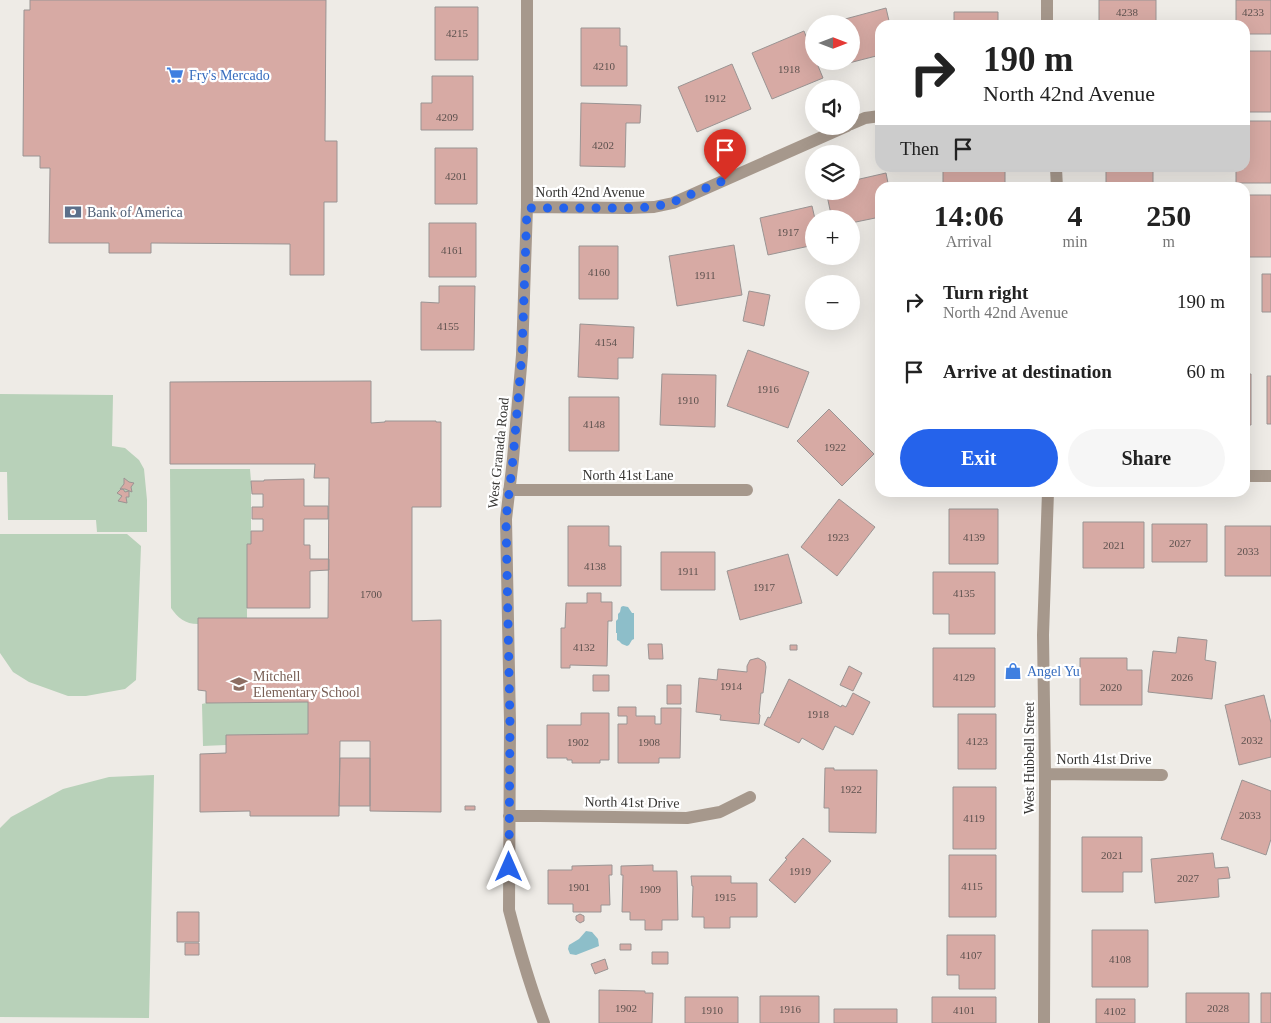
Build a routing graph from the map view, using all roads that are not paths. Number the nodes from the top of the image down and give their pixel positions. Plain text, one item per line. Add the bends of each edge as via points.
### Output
1 (527, 0) edge
2 (1047, 0) edge
3 (1047, 20) edge
4 (875, 117) edge
5 (860, 120) edge
6 (826, 135) edge
7 (527, 208) junction
8 (1250, 476) edge
9 (1271, 476) edge
10 (509, 490) junction
11 (746, 490) dead end
12 (1048, 497) edge
13 (1045, 774) junction
14 (1162, 775) dead end
15 (750, 797) dead end
16 (509, 816) junction
17 (544, 1023) edge
18 (1044, 1023) edge

1 - 7 street, West Granada Road
2 - 3 street
4 - 5 street
6 - 7 street, North 42nd Avenue via 673,202 654,207
7 - 10 street, West Granada Road via 522,354
8 - 9 street
10 - 11 street, North 41st Lane
10 - 16 street, West Granada Road via 506,519
12 - 13 street, West Hubbell Street via 1043,635
13 - 14 street, North 41st Drive
13 - 18 street, West Hubbell Street
15 - 16 street, North 41st Drive via 720,812 687,818
16 - 17 street, West Granada Road via 509,910

